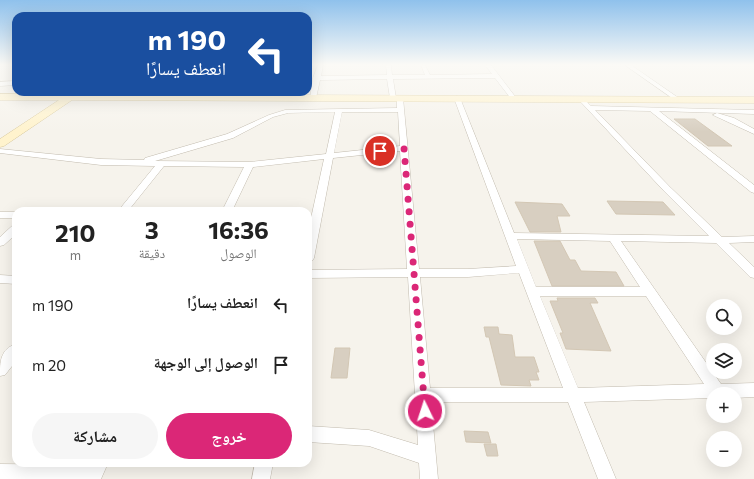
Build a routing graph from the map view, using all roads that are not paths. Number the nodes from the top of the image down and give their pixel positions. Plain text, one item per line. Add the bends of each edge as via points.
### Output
1 (315, 87) edge
2 (393, 87) edge
3 (506, 87) edge
4 (660, 87) edge
5 (37, 96) edge
6 (72, 96) edge
7 (204, 96) edge
8 (0, 97) edge
9 (313, 98) junction
10 (457, 98) junction
11 (514, 98) junction
12 (581, 99) junction
13 (677, 99) junction
14 (754, 100) edge
15 (398, 102) junction
16 (590, 108) junction
17 (652, 109) junction
18 (339, 110) junction
19 (701, 110) junction
20 (754, 112) edge
21 (754, 132) edge
22 (0, 144) edge
23 (404, 148) junction
24 (0, 152) edge
25 (330, 156) junction
26 (138, 162) junction
27 (162, 163) junction
28 (250, 165) junction
29 (754, 190) edge
30 (126, 207) edge
31 (229, 207) edge
32 (12, 214) edge
33 (0, 215) edge
34 (12, 232) edge
35 (510, 236) junction
36 (614, 238) junction
37 (312, 239) edge
38 (754, 239) edge
39 (720, 240) junction
40 (0, 243) edge
41 (523, 269) junction
42 (312, 274) edge
43 (414, 274) junction
44 (754, 274) edge
45 (0, 279) edge
46 (12, 280) edge
47 (532, 291) junction
48 (651, 292) junction
49 (12, 355) edge
50 (0, 370) edge
51 (714, 387) edge
52 (742, 390) edge
53 (754, 390) edge
54 (706, 391) edge
55 (424, 395) junction
56 (573, 395) junction
57 (312, 434) edge
58 (428, 457) junction
59 (263, 467) edge
60 (95, 472) edge
61 (0, 473) edge
62 (261, 479) edge
63 (429, 479) edge
64 (607, 479) edge

1 - 9 street
2 - 15 street
3 - 11 street
4 - 13 street
5 - 8 street
6 - 22 street
7 - 9 street
9 - 15 street
10 - 11 street
10 - 15 street
10 - 35 street
11 - 12 street
12 - 13 street
12 - 16 street
13 - 14 street
15 - 18 street
15 - 23 street
16 - 17 street
16 - 39 street
17 - 19 street
17 - 29 street
18 - 25 street
18 - 26 street via 296,110 279,113 230,136
19 - 20 street
19 - 21 street via 731,120
23 - 25 street
23 - 43 street
24 - 26 street via 101,162
25 - 28 street
25 - 37 street
26 - 27 street
27 - 28 street
27 - 30 street
28 - 31 street
32 - 33 street
34 - 40 street
35 - 36 street
35 - 41 street
36 - 39 street
36 - 48 street
38 - 39 street
39 - 44 street
41 - 43 street
41 - 47 street
42 - 43 street
43 - 55 street
45 - 46 street
47 - 48 street
47 - 56 street
48 - 51 street
49 - 50 street
52 - 53 street
54 - 56 street
55 - 56 street
55 - 58 street
56 - 64 street
57 - 58 street via 369,438
58 - 63 street
59 - 62 street
60 - 61 street

